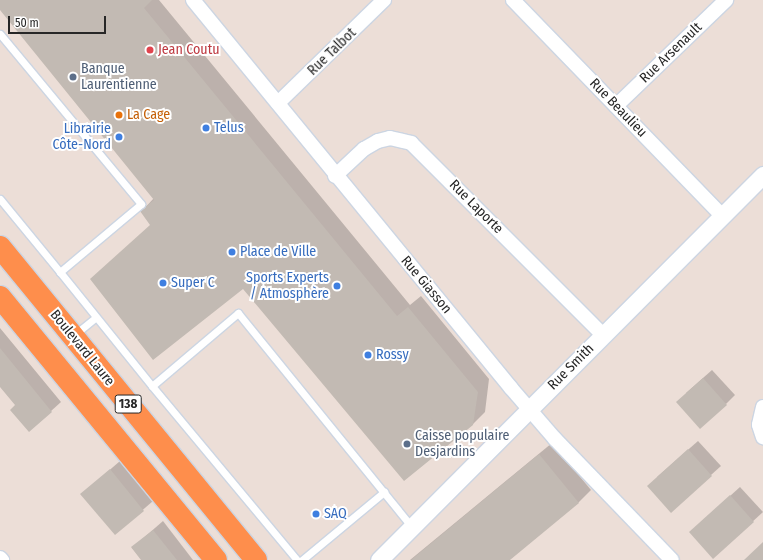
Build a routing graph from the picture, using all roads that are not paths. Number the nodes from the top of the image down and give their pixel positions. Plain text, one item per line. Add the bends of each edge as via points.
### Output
1 (193, 0) edge
2 (384, 0) edge
3 (513, 0) edge
4 (726, 0) edge
5 (0, 34) edge
6 (278, 103) junction
7 (616, 106) junction
8 (763, 175) edge
9 (335, 176) junction
10 (0, 199) edge
11 (722, 216) junction
12 (0, 247) edge
13 (60, 272) junction
14 (0, 297) edge
15 (96, 316) junction
16 (603, 335) junction
17 (73, 336) junction
18 (152, 386) junction
19 (763, 407) edge
20 (530, 408) junction
21 (761, 431) edge
22 (384, 492) junction
23 (412, 527) junction
24 (216, 560) edge
25 (256, 560) edge
26 (297, 560) edge
27 (302, 560) edge
28 (379, 560) edge
29 (672, 560) edge

1 - 6 street, Rue Giasson
2 - 6 street, Rue Talbot
3 - 7 street, Rue Beaulieu
4 - 7 street, Rue Arsenault
5 - 13 lane via 141,204
6 - 9 street, Rue Giasson
7 - 11 street, Rue Beaulieu
8 - 11 street, Rue Smith
9 - 16 street, Rue Laporte via 364,149 378,141 390,138 411,143
9 - 20 street, Rue Giasson
10 - 13 lane
11 - 16 street, Rue Smith
12 - 17 highway, Boulevard Laure / 138
13 - 15 lane
14 - 24 highway, 138
15 - 17 lane
15 - 18 lane
16 - 20 street, Rue Smith
17 - 25 highway, Boulevard Laure / 138
18 - 22 lane via 238,313
18 - 26 lane
19 - 21 street
20 - 23 street, Rue Smith
20 - 29 street, Rue Giasson via 556,439
22 - 23 lane
22 - 27 lane
23 - 28 street, Rue Smith

